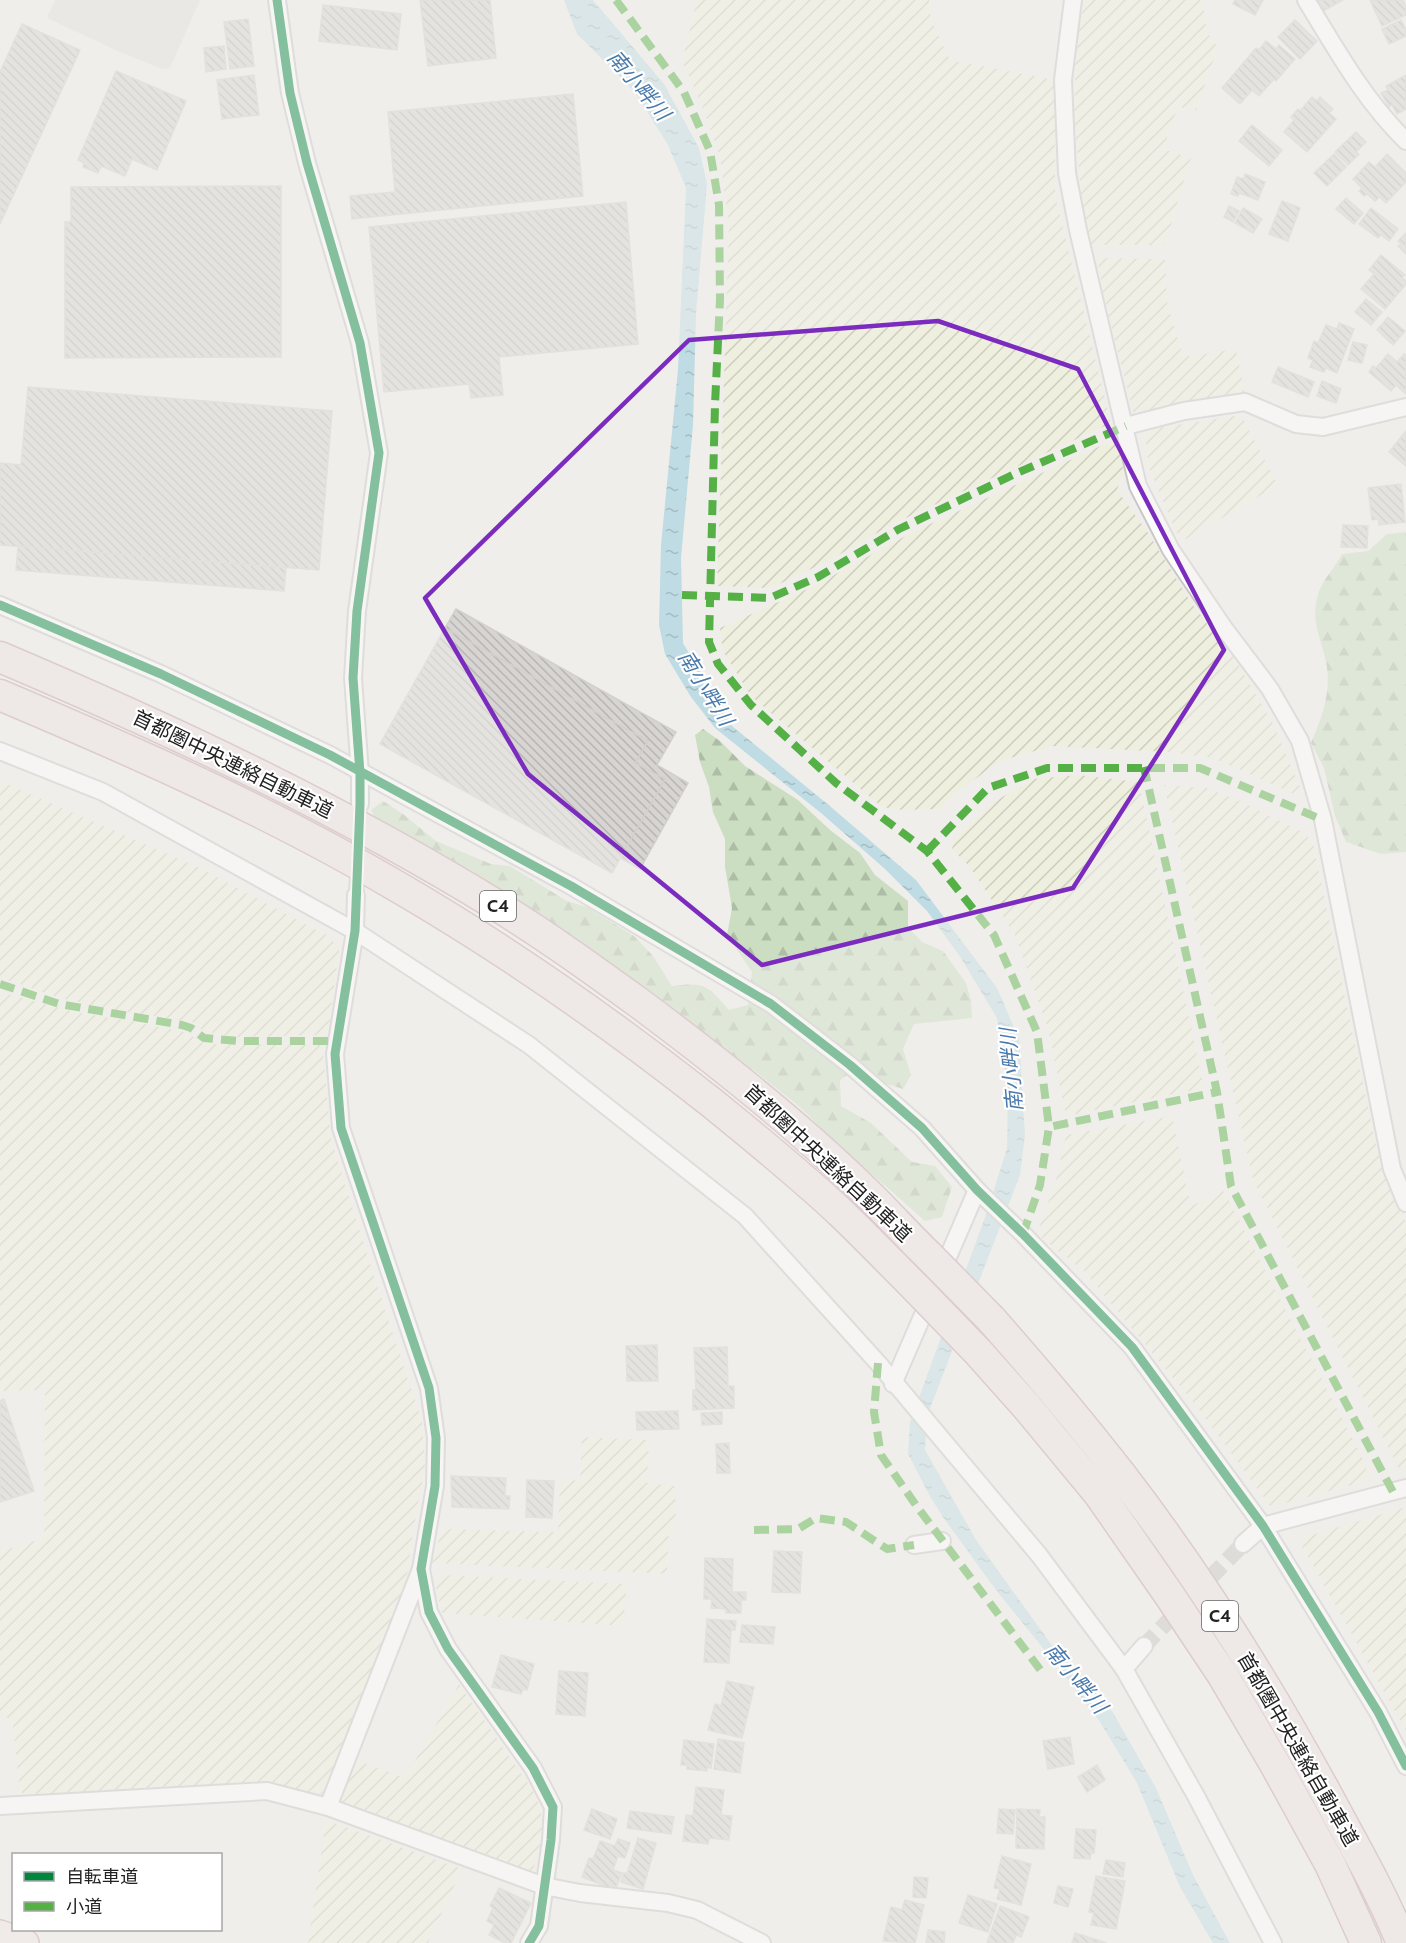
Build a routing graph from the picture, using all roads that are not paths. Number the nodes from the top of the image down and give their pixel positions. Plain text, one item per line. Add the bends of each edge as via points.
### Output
1 (277, 0) edge
2 (1073, 0) edge
3 (1305, 0) edge
4 (1406, 141) edge
5 (1406, 407) edge
6 (1126, 426) junction
7 (0, 605) edge
8 (0, 657) edge
9 (0, 694) edge
10 (0, 751) edge
11 (360, 773) junction
12 (360, 804) tunnel mouth
13 (356, 895) tunnel mouth
14 (355, 931) junction
15 (977, 1190) junction
16 (1406, 1203) edge
17 (893, 1384) junction
18 (1406, 1488) edge
19 (1263, 1526) junction
20 (942, 1541) dead end
21 (1243, 1544) tunnel mouth
22 (914, 1545) dead end
23 (421, 1569) junction
24 (1144, 1646) tunnel mouth
25 (1124, 1669) junction
26 (1406, 1766) edge
27 (0, 1806) edge
28 (328, 1807) junction
29 (544, 1886) junction
30 (0, 1934) edge
31 (25, 1943) edge
32 (529, 1943) edge
33 (762, 1943) edge
34 (1273, 1943) edge
35 (1366, 1943) edge
36 (1402, 1943) edge

1 - 11 street via 290,93 360,343 379,453 357,612 353,678
2 - 6 street via 1063,80 1067,173
3 - 4 street via 1359,85
5 - 6 street via 1323,427 1296,424 1245,402 1184,411
6 - 16 street via 1138,486 1171,550 1270,689 1299,741 1323,820 1392,1169
7 - 11 street via 161,674
8 - 36 highway, 首都圏中央連絡自動車道 / C4, bridge via 243,767 497,905 698,1047 862,1188 991,1319 1050,1386 1122,1476 1194,1576 1302,1749
9 - 35 highway, 首都圏中央連絡自動車道 / C4, bridge via 315,841 481,937 579,1002 678,1077 842,1214 978,1352 1099,1494 1209,1654 1282,1775 1330,1864
10 - 14 street via 103,792
11 - 12 street
11 - 15 street via 571,886 771,1004 922,1128
13 - 14 street
14 - 17 street via 529,1046 745,1216
14 - 23 street via 335,1054 341,1128 429,1388 436,1438 435,1486
15 - 17 street
15 - 19 street via 1132,1347
17 - 25 street via 1039,1555
18 - 19 street
19 - 21 street
19 - 26 street via 1378,1712
20 - 22 street
23 - 28 street
23 - 29 street via 429,1612 448,1648 533,1768 553,1807
24 - 25 street
25 - 34 street
27 - 28 street via 267,1791
28 - 29 street
29 - 32 street via 539,1926
29 - 33 street via 697,1910
30 - 31 highway

